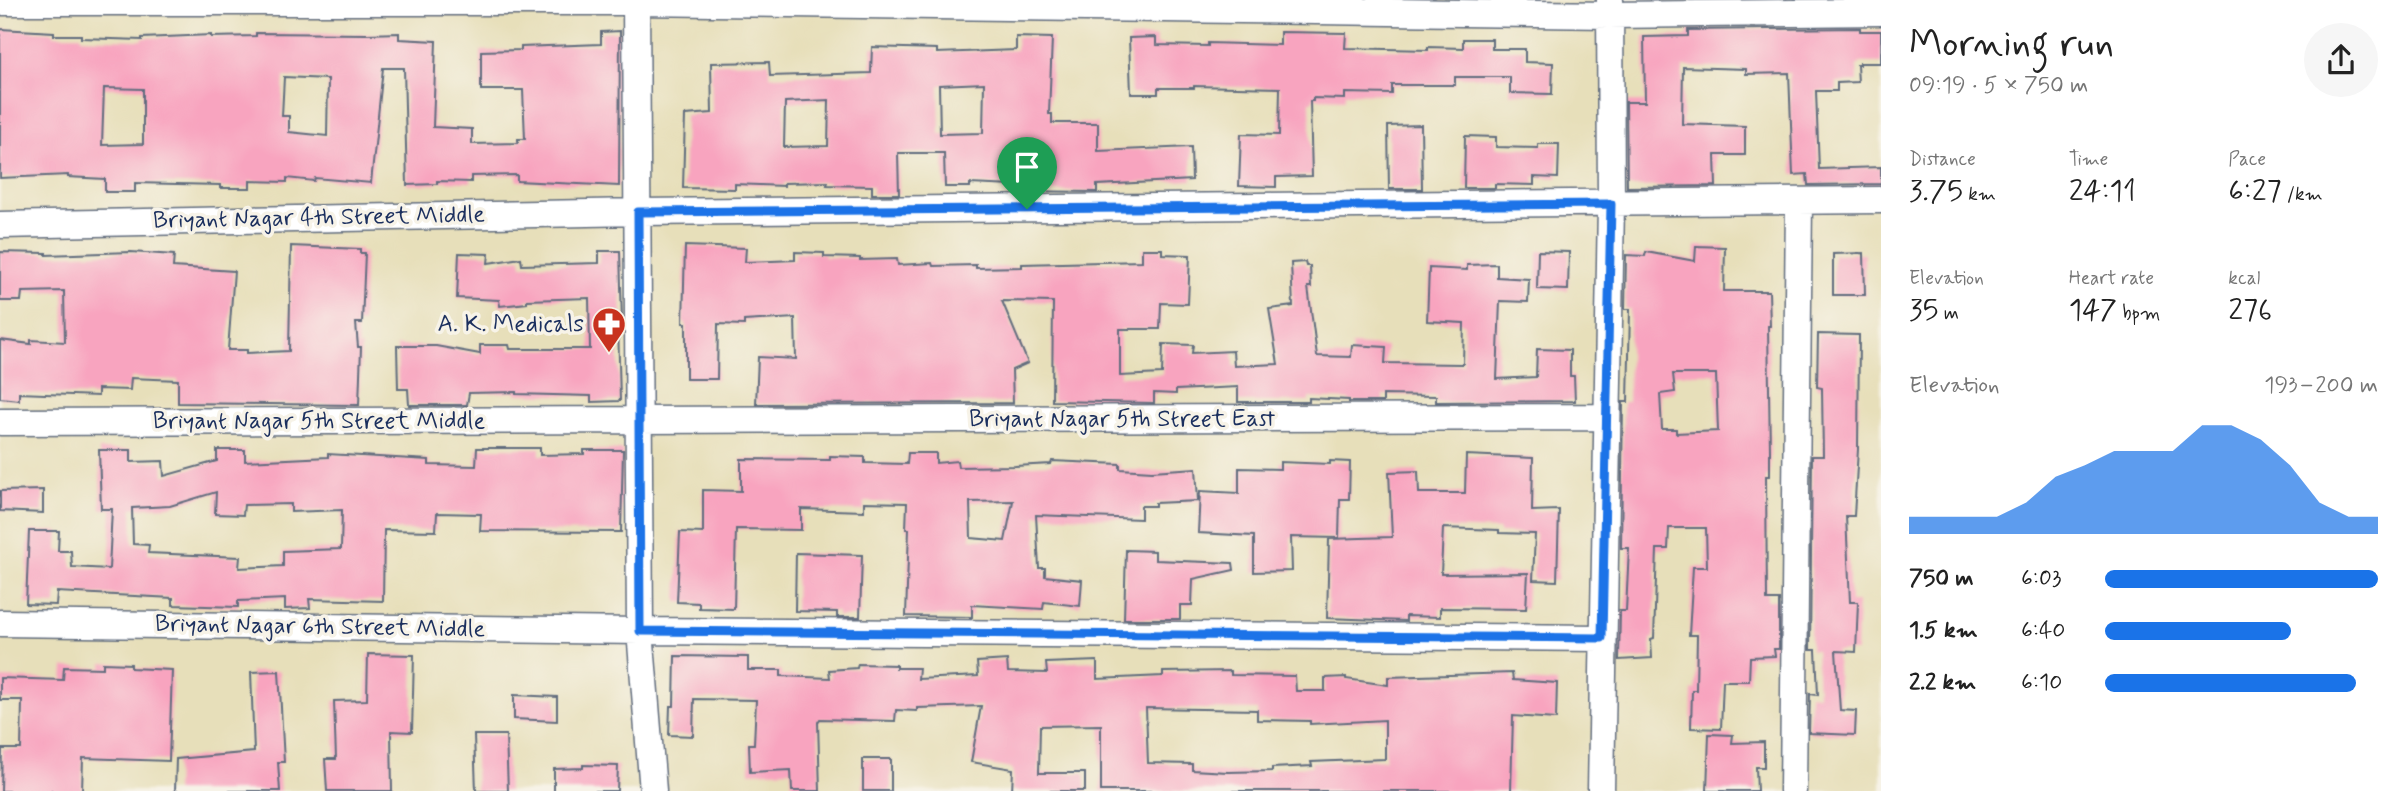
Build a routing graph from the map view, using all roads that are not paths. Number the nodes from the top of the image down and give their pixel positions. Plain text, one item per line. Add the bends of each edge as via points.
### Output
1 (636, 1) edge
2 (0, 2) edge
3 (1610, 7) edge
4 (1881, 12) edge
5 (1881, 200) edge
6 (1798, 201) junction
7 (1611, 204) junction
8 (638, 212) junction
9 (0, 225) edge
10 (1606, 417) junction
11 (639, 420) junction
12 (0, 422) edge
13 (0, 623) edge
14 (640, 631) junction
15 (1602, 638) junction
16 (653, 791) edge
17 (1601, 791) edge
18 (1793, 791) edge

1 - 2 street
1 - 3 street
1 - 8 street
3 - 4 street
3 - 7 street
5 - 6 street, Briyant Nagar 4th Street Middle
6 - 7 street, Briyant Nagar 4th Street Middle
6 - 18 street
7 - 8 street, Briyant Nagar 4th Street Middle
7 - 10 street
8 - 9 street, Briyant Nagar 4th Street Middle
8 - 11 street
10 - 11 street, Briyant Nagar 5th Street East
10 - 15 street
11 - 12 street, Briyant Nagar 5th Street Middle
11 - 14 street
13 - 14 street, Briyant Nagar 6th Street Middle
14 - 15 street, Briyant Nagar 6th Street Middle
14 - 16 street
15 - 17 street

